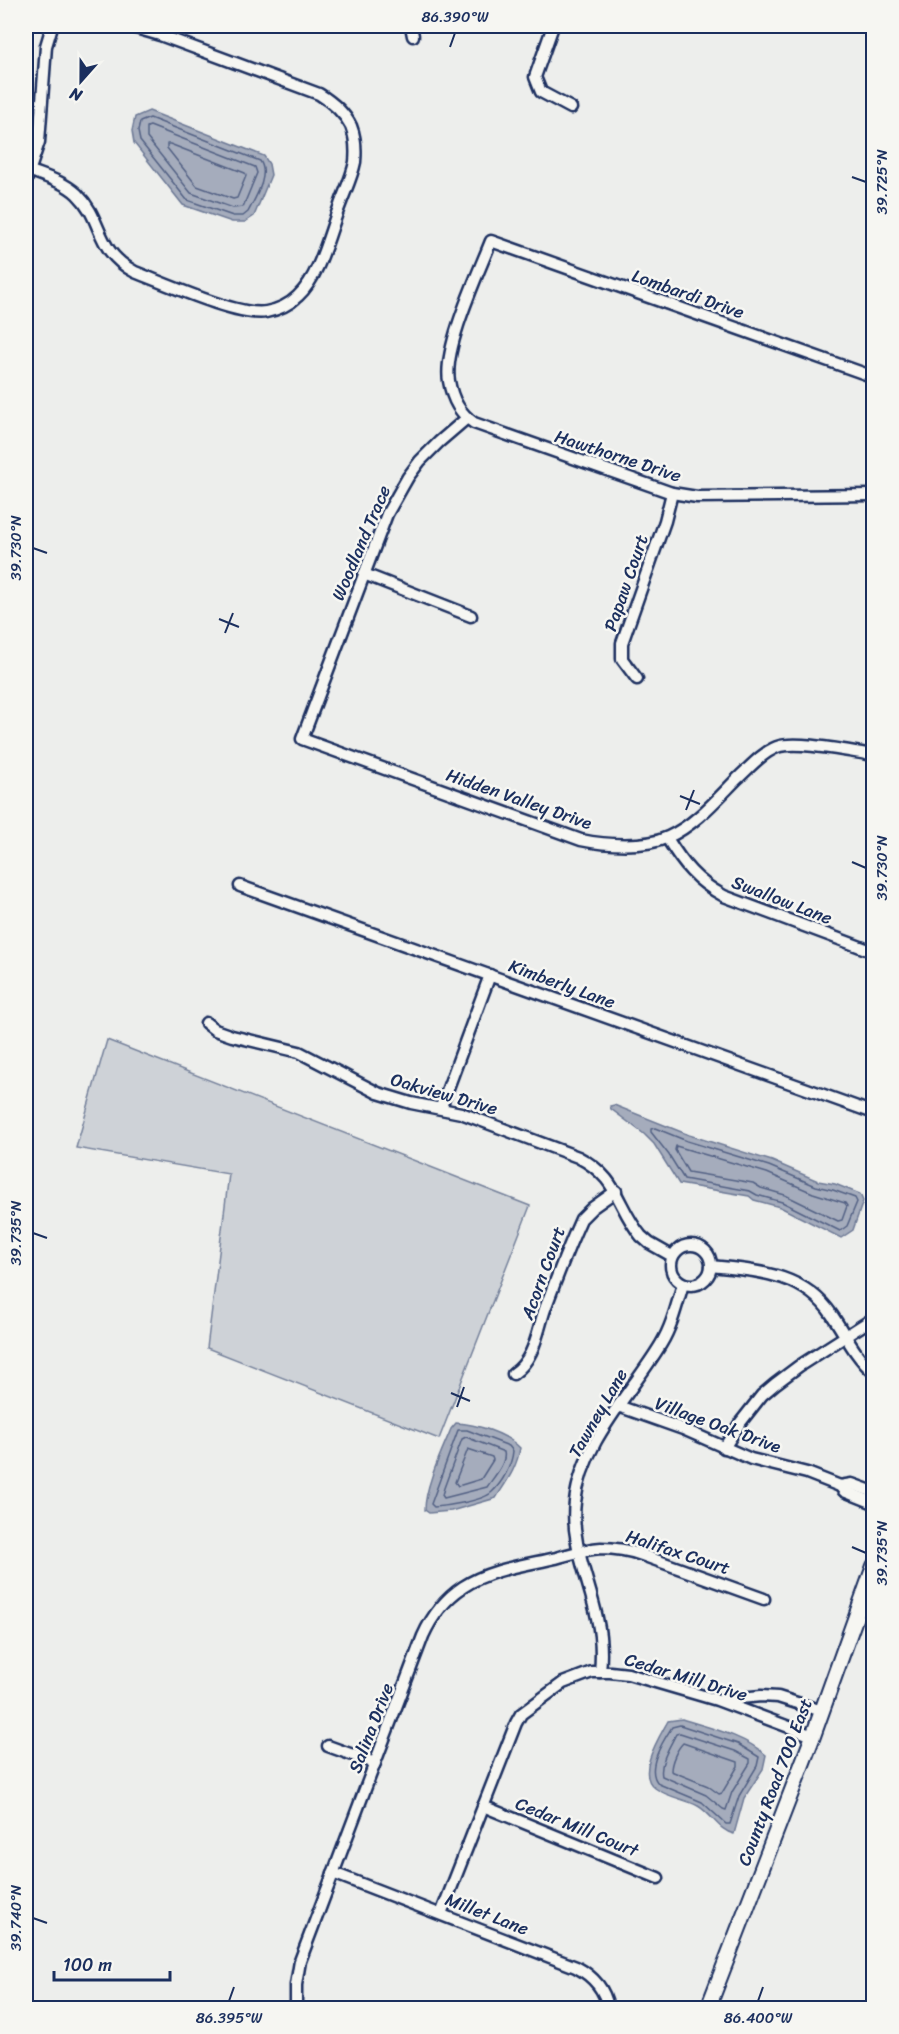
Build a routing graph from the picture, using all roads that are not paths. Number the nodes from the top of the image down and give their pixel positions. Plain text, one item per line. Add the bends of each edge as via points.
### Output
1 (52, 26) edge
2 (129, 26) edge
3 (554, 26) edge
4 (571, 108) dead end
5 (27, 174) edge
6 (873, 377) edge
7 (467, 418) junction
8 (672, 494) junction
9 (873, 495) edge
10 (364, 574) junction
11 (471, 616) dead end
12 (637, 679) dead end
13 (340, 753) joint
14 (873, 755) edge
15 (667, 838) junction
16 (240, 886) dead end
17 (873, 952) edge
18 (490, 975) junction
19 (206, 1023) dead end
20 (441, 1107) junction
21 (873, 1113) edge
22 (616, 1191) junction
23 (672, 1256) junction
24 (711, 1266) junction
25 (683, 1284) junction
26 (873, 1318) edge
27 (846, 1335) junction
28 (873, 1372) edge
29 (513, 1374) dead end
30 (618, 1406) junction
31 (724, 1448) junction
32 (840, 1486) junction
33 (873, 1492) edge
34 (873, 1503) edge
35 (580, 1551) junction
36 (873, 1566) edge
37 (765, 1599) dead end
38 (600, 1672) junction
39 (717, 1700) junction
40 (822, 1711) junction
41 (813, 1736) junction
42 (328, 1746) dead end
43 (375, 1763) junction
44 (483, 1806) junction
45 (333, 1873) junction
46 (658, 1878) dead end
47 (441, 1914) junction
48 (296, 2008) edge
49 (608, 2008) edge
50 (708, 2008) edge

1 - 5 street via 45,56 40,131
2 - 5 street via 319,94 336,106 351,127 354,164 315,271 299,296 285,306 257,313 237,310 125,266 108,250 76,193 57,181
3 - 4 street via 535,77 546,96
6 - 7 street, Lombardi Drive via 491,241 450,358 449,381 457,407
7 - 8 street, Hawthorne Drive via 489,430
7 - 10 street, Woodland Trace via 408,477 387,514
8 - 9 street, Hawthorne Drive
8 - 12 street, Papaw Court via 622,643 622,659
10 - 11 street
10 - 13 street, Woodland Trace via 302,739
13 - 15 street, Hidden Valley Drive via 581,840 606,845
14 - 15 street, Hidden Valley Drive via 780,746 765,753 694,820
15 - 17 street, Swallow Lane via 686,868 708,888 737,903
16 - 18 street, Kimberly Lane
18 - 20 street
18 - 21 street, Kimberly Lane
19 - 20 street, Oakview Drive via 232,1036 299,1052 378,1093
20 - 22 street, Oakview Drive via 578,1157 596,1167
22 - 23 street, Oakview Drive via 641,1236
22 - 29 street, Acorn Court via 581,1220 544,1311 533,1350
23 - 24 street via 682,1246 696,1245 707,1253
23 - 25 street via 670,1269
24 - 25 street via 702,1282
24 - 27 street via 791,1279 824,1304
25 - 30 street, Tawney Lane via 663,1341
26 - 27 street
27 - 28 street
27 - 31 street via 762,1395
30 - 31 street, Village Oak Drive
30 - 35 street, Tawney Lane via 592,1448 577,1490 574,1521
31 - 32 street, Village Oak Drive
32 - 33 street, Village Oak Drive via 852,1484
32 - 34 street, Village Oak Drive
35 - 37 street, Halifax Court via 606,1548 633,1552
35 - 38 street, Tawney Lane via 600,1630
35 - 43 street, Salina Drive via 478,1578 442,1605 423,1636
36 - 40 main road, County Road 700 East
38 - 39 street, Cedar Mill Drive via 628,1674
38 - 44 street, Cedar Mill Drive via 563,1683 521,1714
39 - 40 street via 778,1697
39 - 41 street, Cedar Mill Drive
40 - 41 main road, County Road 700 East
41 - 50 main road, County Road 700 East
42 - 43 street
43 - 45 street, Salina Drive
44 - 46 street, Cedar Mill Court
44 - 47 street, Cedar Mill Drive
45 - 47 street, Millet Lane
45 - 48 street, Salina Drive via 300,1961
47 - 49 street, Millet Lane via 586,1972 601,1989

